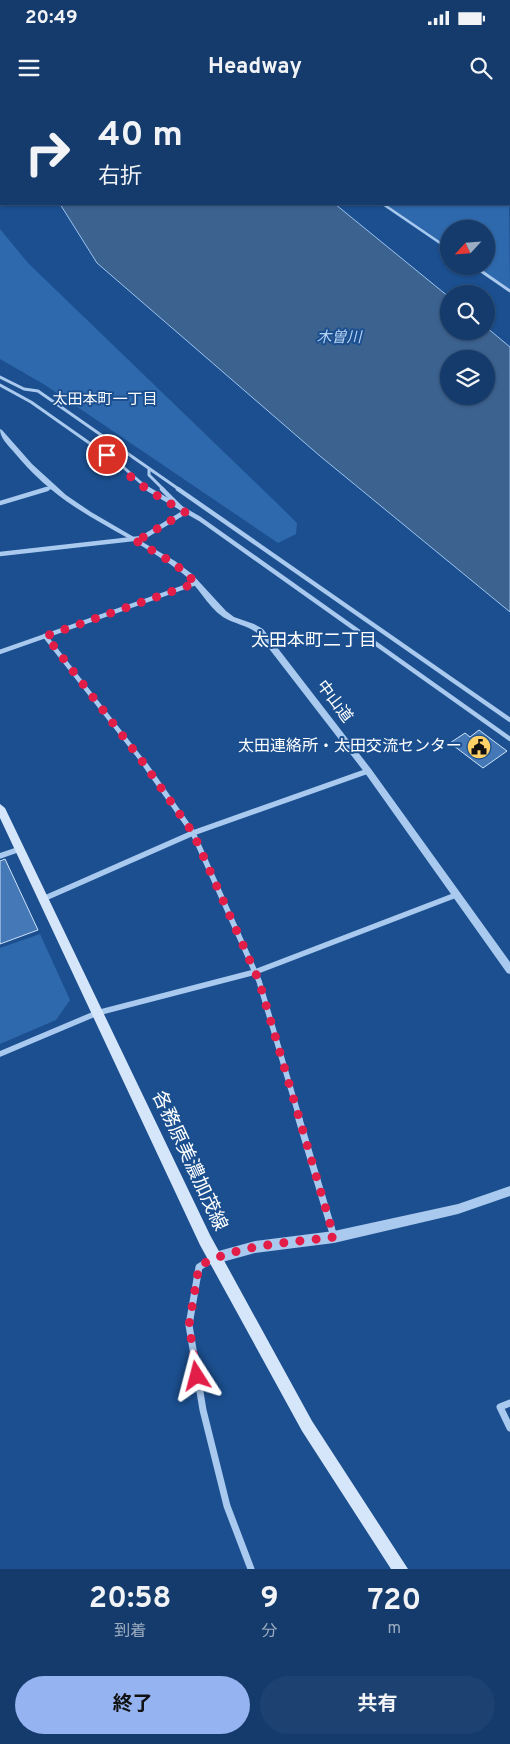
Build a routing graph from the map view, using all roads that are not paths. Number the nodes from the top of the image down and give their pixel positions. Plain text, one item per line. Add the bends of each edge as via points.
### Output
1 (384, 205) edge
2 (440, 243) edge
3 (487, 275) edge
4 (510, 291) edge
5 (0, 376) edge
6 (0, 385) edge
7 (0, 431) edge
8 (149, 470) junction
9 (53, 487) junction
10 (0, 503) edge
11 (185, 512) junction
12 (133, 539) junction
13 (0, 554) edge
14 (196, 583) junction
15 (46, 636) junction
16 (0, 652) edge
17 (510, 720) edge
18 (510, 739) edge
19 (368, 771) junction
20 (0, 808) edge
21 (193, 833) junction
22 (20, 849) junction
23 (0, 856) edge
24 (456, 895) junction
25 (42, 899) junction
26 (510, 970) edge
27 (255, 972) junction
28 (97, 1013) junction
29 (0, 1054) edge
30 (510, 1191) edge
31 (334, 1237) junction
32 (215, 1258) junction
33 (510, 1403) edge
34 (510, 1428) edge
35 (251, 1569) edge
36 (400, 1569) edge

1 - 2 street
3 - 4 street
5 - 8 street via 24,389 38,391
6 - 11 street via 32,402 114,460 147,490
7 - 9 street, 中山道
8 - 11 street via 149,475
8 - 17 street
9 - 10 street
9 - 12 street, 中山道
11 - 12 street via 142,538
11 - 18 street via 200,519
12 - 13 street
12 - 14 street, 中山道 via 184,571
14 - 15 street
14 - 19 street, 中山道 via 222,613 260,631
15 - 16 street
15 - 21 street
19 - 21 street
19 - 24 street, 中山道
20 - 22 main road, 各務原美濃加茂線
21 - 25 street
21 - 27 street
22 - 23 street
22 - 25 main road, 各務原美濃加茂線
24 - 26 street, 中山道
24 - 27 street
25 - 28 main road, 各務原美濃加茂線
27 - 28 street
27 - 31 street
28 - 29 street
28 - 32 main road, 各務原美濃加茂線
30 - 31 street via 458,1209
31 - 32 street via 255,1247
32 - 35 street via 199,1266 189,1325 202,1410 227,1506
32 - 36 main road, 各務原美濃加茂線 via 307,1426
33 - 34 street via 500,1407

